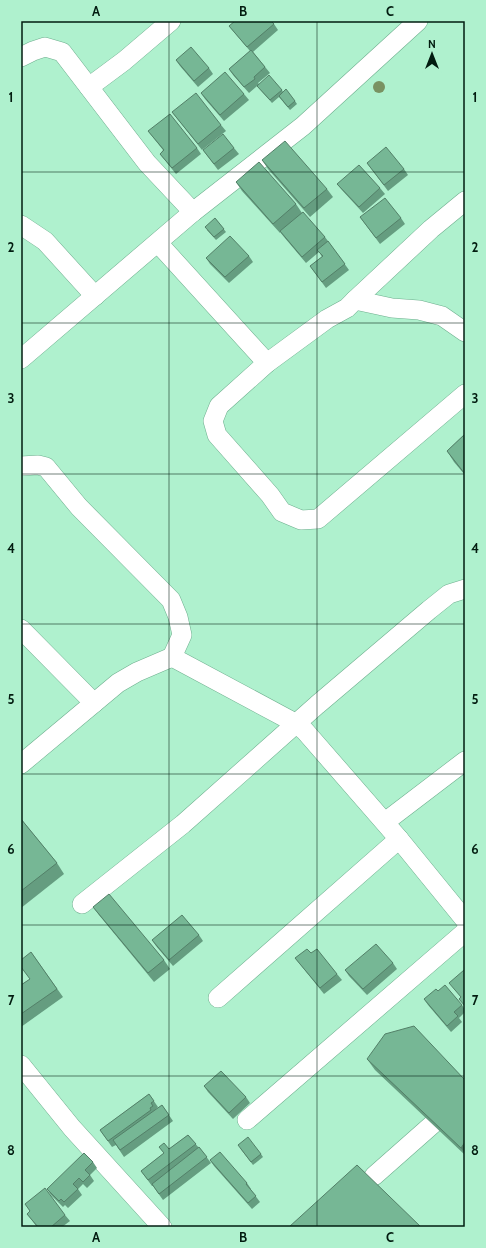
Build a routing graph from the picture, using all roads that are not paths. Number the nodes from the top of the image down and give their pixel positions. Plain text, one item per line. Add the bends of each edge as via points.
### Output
1 (171, 21) edge
2 (418, 21) edge
3 (21, 57) edge
4 (89, 87) junction
5 (465, 201) edge
6 (194, 212) junction
7 (21, 225) edge
8 (158, 243) junction
9 (95, 296) junction
10 (355, 300) junction
11 (465, 332) edge
12 (21, 359) edge
13 (266, 363) junction
14 (465, 394) edge
15 (21, 466) edge
16 (465, 589) edge
17 (21, 629) edge
18 (172, 657) junction
19 (94, 703) junction
20 (297, 724) junction
21 (465, 761) edge
22 (21, 764) edge
23 (385, 822) junction
24 (399, 839) junction
25 (82, 904) dead end
26 (465, 920) edge
27 (465, 932) edge
28 (218, 998) dead end
29 (21, 1065) edge
30 (465, 1099) edge
31 (247, 1120) dead end
32 (374, 1176) dead end
33 (162, 1227) edge

1 - 4 street
2 - 6 street via 303,126
3 - 4 street via 45,47 62,52
4 - 6 street via 147,163
5 - 10 street
6 - 8 street
7 - 9 street via 45,241
8 - 9 street
8 - 13 street
9 - 12 street
10 - 11 street via 442,316
10 - 13 street
13 - 14 street via 219,406 213,421 217,435 282,512 301,520 318,519
15 - 18 street via 46,467 79,507 171,600 182,636
16 - 20 street via 449,594 429,610
17 - 19 street
18 - 19 street via 118,683
18 - 20 street
19 - 22 street
20 - 23 street via 324,750
20 - 25 street via 183,824
21 - 23 street
23 - 24 street
24 - 26 street
24 - 28 street
27 - 31 street
29 - 33 street via 72,1128
30 - 32 street via 451,1108

